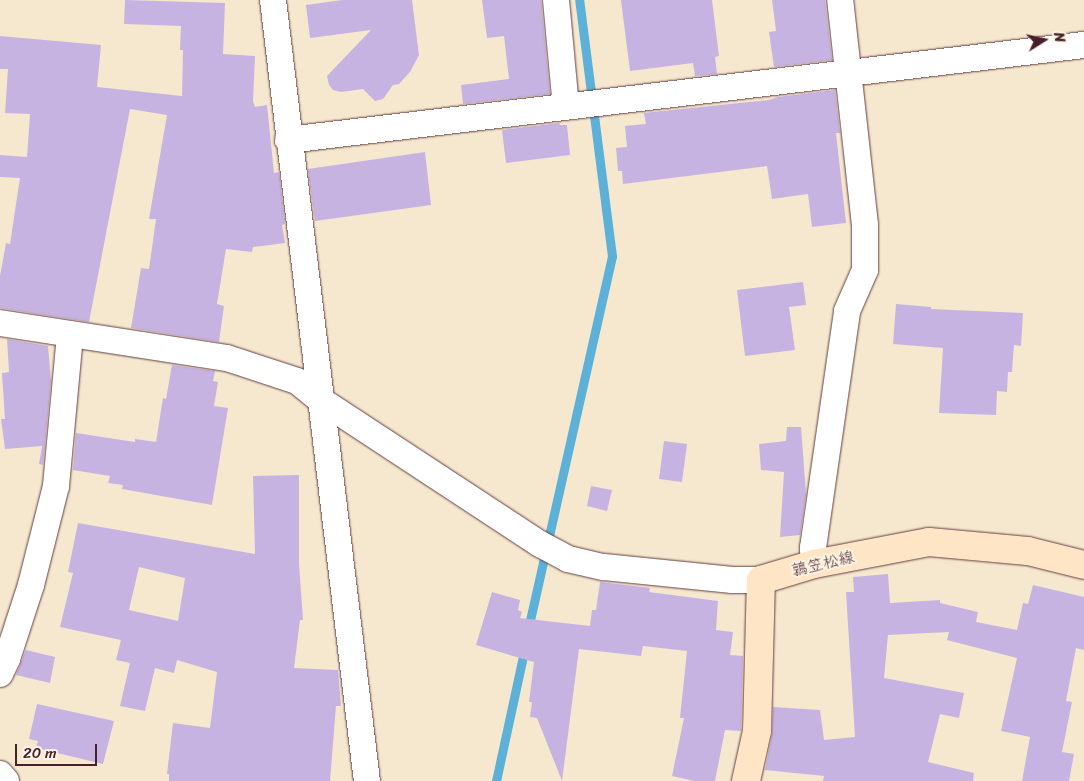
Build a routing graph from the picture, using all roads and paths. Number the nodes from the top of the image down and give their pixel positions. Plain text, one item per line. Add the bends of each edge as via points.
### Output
1 (273, 0) edge
2 (556, 0) edge
3 (840, 0) edge
4 (1084, 45) edge
5 (849, 74) junction
6 (566, 107) junction
7 (288, 140) junction
8 (0, 323) edge
9 (70, 335) junction
10 (319, 399) junction
11 (814, 564) junction
12 (1084, 565) edge
13 (761, 580) junction
14 (0, 674) edge
15 (0, 774) edge
16 (6, 781) edge
17 (367, 781) edge
18 (746, 781) edge

1 - 7 street
2 - 6 street
3 - 5 street
4 - 5 street
5 - 6 street
5 - 11 street via 865,225 865,270 847,311 813,548
6 - 7 street
7 - 10 street
8 - 9 street
9 - 10 street via 227,358 296,381
9 - 14 street via 56,486 30,585
10 - 13 street via 540,544 568,559 604,567
10 - 17 street
11 - 12 main road, 鶉笠松線 via 929,542 1028,551
11 - 13 main road, 鶉笠松線
13 - 18 main road via 758,731
15 - 16 street

